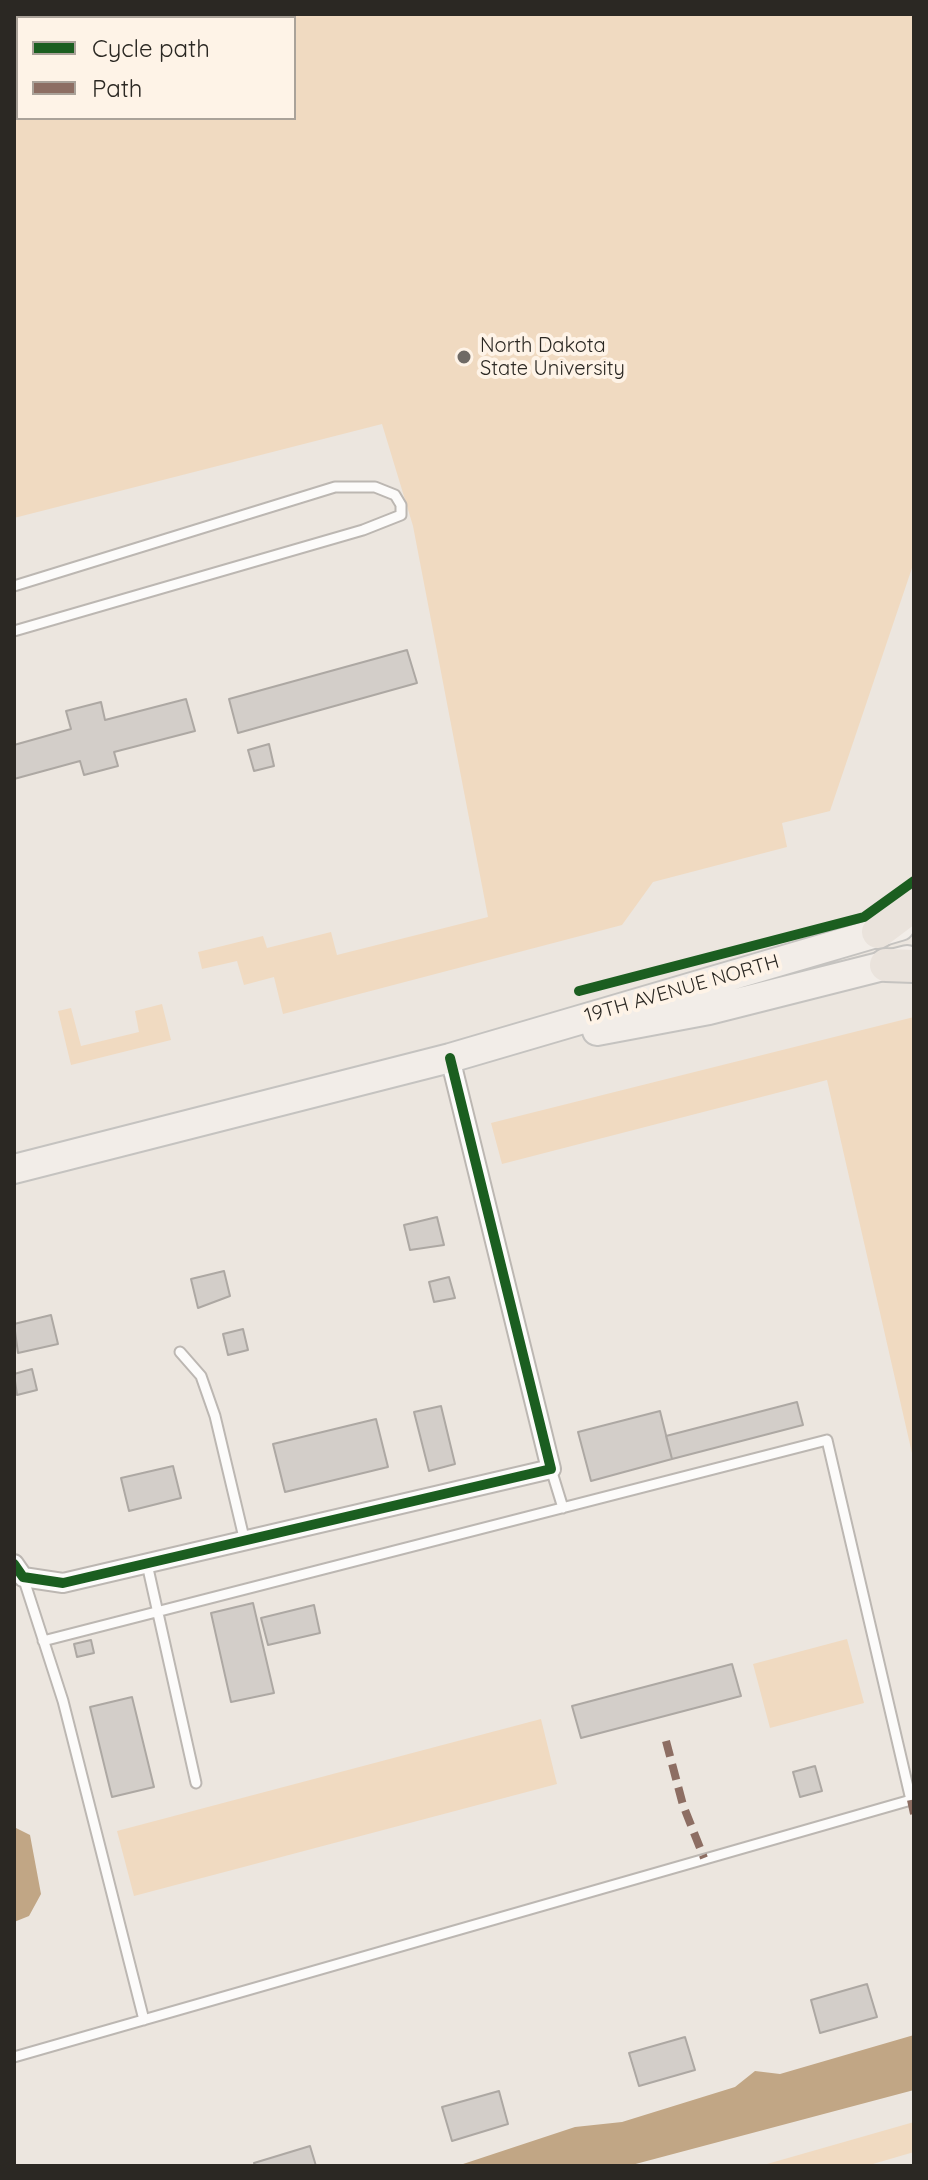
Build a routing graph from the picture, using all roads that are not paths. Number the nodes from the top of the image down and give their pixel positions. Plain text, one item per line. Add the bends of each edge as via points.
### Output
1 (14, 586) edge
2 (14, 631) edge
3 (914, 905) edge
4 (914, 923) edge
5 (878, 932) junction
6 (905, 963) edge
7 (450, 1058) junction
8 (14, 1169) edge
9 (180, 1352) dead end
10 (551, 1469) junction
11 (563, 1508) junction
12 (245, 1542) junction
13 (146, 1561) junction
14 (19, 1571) edge
15 (158, 1610) junction
16 (43, 1641) junction
17 (196, 1783) dead end
18 (144, 2020) junction
19 (14, 2057) edge

1 - 2 lane via 335,487 375,487 395,495 401,505 401,515 363,530
3 - 5 highway
4 - 5 main road, 19TH AVENUE NORTH
5 - 7 main road, 19TH AVENUE NORTH
6 - 7 main road, 19TH AVENUE NORTH via 709,1010
7 - 8 main road, 19TH AVENUE NORTH
7 - 10 street
9 - 12 lane via 201,1376 215,1416
10 - 11 lane
10 - 12 street
11 - 15 lane
11 - 18 lane via 827,1440 911,1800
12 - 13 street
13 - 14 street via 63,1583
13 - 15 lane
14 - 16 lane
15 - 16 lane
15 - 17 lane
16 - 18 lane
18 - 19 lane

